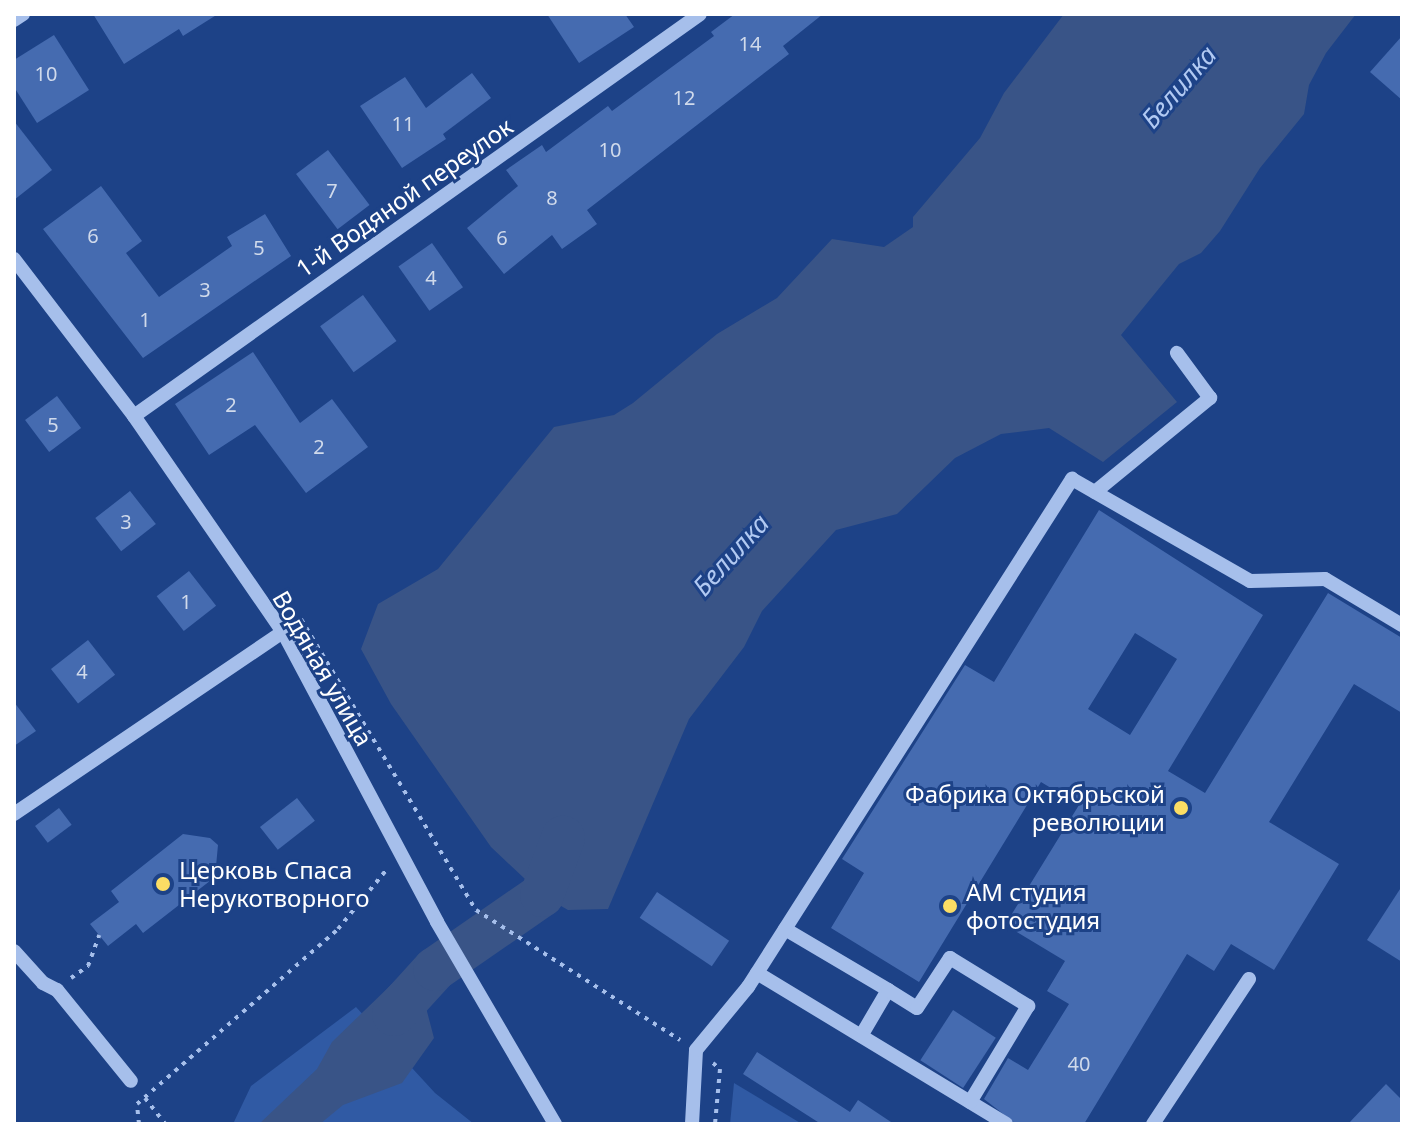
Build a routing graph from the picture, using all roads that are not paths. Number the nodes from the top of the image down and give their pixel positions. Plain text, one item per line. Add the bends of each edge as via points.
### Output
1 (23, 14) edge
2 (700, 14) edge
3 (14, 20) edge
4 (14, 259) edge
5 (1177, 353) dead end
6 (134, 416) junction
7 (1095, 492) junction
8 (1402, 625) edge
9 (283, 632) junction
10 (14, 814) edge
11 (785, 929) junction
12 (14, 951) edge
13 (757, 973) junction
14 (1249, 979) dead end
15 (888, 990) junction
16 (861, 1036) junction
17 (131, 1081) dead end
18 (970, 1102) junction
19 (555, 1124) edge
20 (692, 1124) edge
21 (1006, 1124) edge
22 (1153, 1124) edge

1 - 3 street
2 - 6 street, 1-й Водяной переулок
4 - 6 street, Водяная улица
5 - 7 street via 1210,398
6 - 9 street, Водяная улица
7 - 8 street via 1250,581 1325,579
7 - 11 street via 1072,479
9 - 10 street
9 - 19 street, Водяная улица via 437,922
11 - 13 street
11 - 15 street
12 - 17 street
13 - 16 street
13 - 20 street via 696,1050
14 - 22 street
15 - 16 street
15 - 18 street via 917,1008 950,958 1028,1006
16 - 18 street
18 - 21 street

